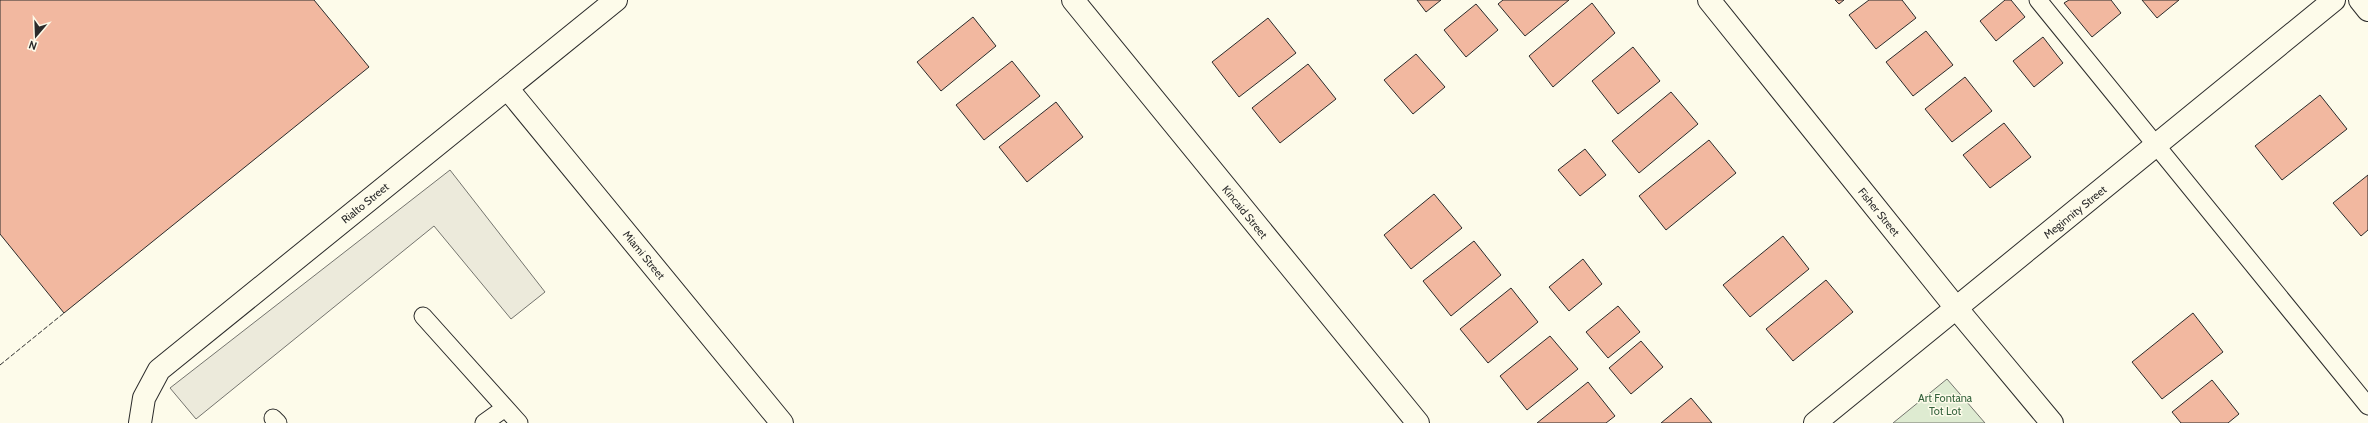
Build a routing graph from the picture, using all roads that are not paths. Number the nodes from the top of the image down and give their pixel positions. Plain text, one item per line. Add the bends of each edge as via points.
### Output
1 (616, 0) edge
2 (1072, 0) edge
3 (1709, 0) edge
4 (2038, 0) edge
5 (2334, 0) edge
6 (2360, 0) edge
7 (2368, 10) edge
8 (507, 88) junction
9 (2158, 145) junction
10 (1957, 309) junction
11 (423, 316) dead end
12 (2368, 406) edge
13 (505, 408) junction
14 (140, 423) edge
15 (484, 423) edge
16 (519, 423) edge
17 (782, 423) edge
18 (1418, 423) edge
19 (1815, 423) edge
20 (2052, 423) edge

1 - 8 street, Rialto Street
2 - 18 street, Kincaid Street
3 - 10 street, Fisher Street
4 - 9 lane
5 - 9 street, Meginnity Street
6 - 7 street
8 - 14 street, Rialto Street via 159,370 144,398
8 - 17 street, Miami Street
9 - 10 street, Meginnity Street
9 - 12 lane
10 - 19 street, Meginnity Street
10 - 20 street, Fisher Street
11 - 13 lane
13 - 15 lane
13 - 16 lane

